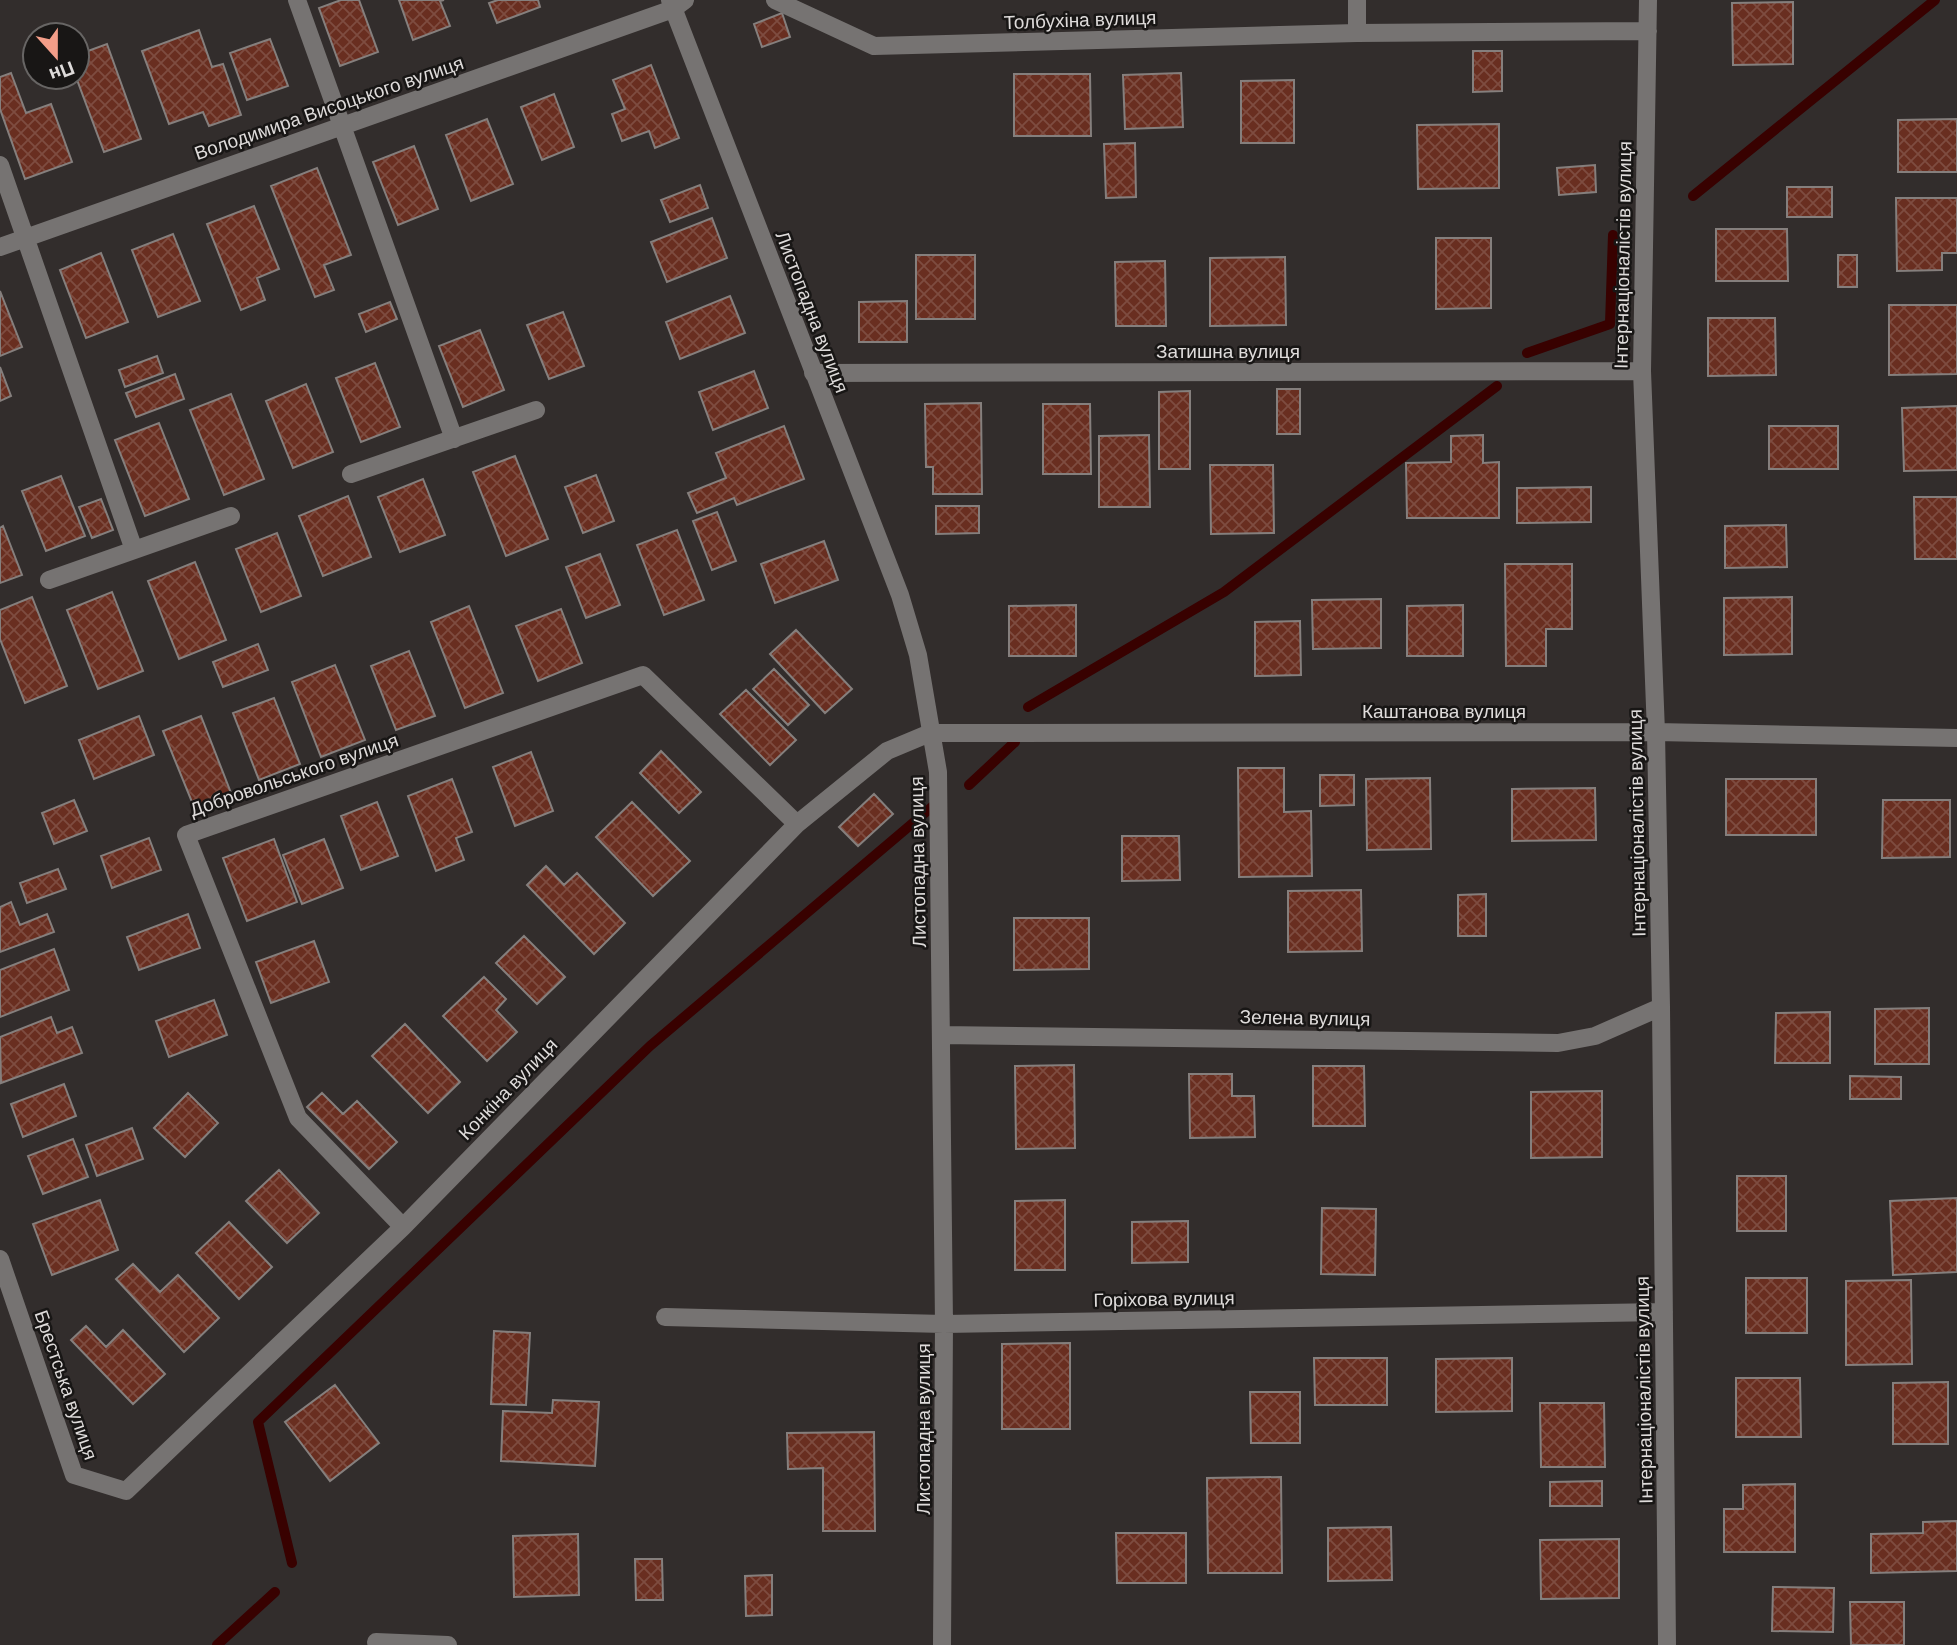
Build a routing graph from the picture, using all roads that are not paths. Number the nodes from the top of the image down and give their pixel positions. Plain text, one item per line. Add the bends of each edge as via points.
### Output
1 (297, 0) edge
2 (775, 0) edge
3 (1357, 0) edge
4 (1648, 0) edge
5 (676, 3) edge
6 (1648, 31) junction
7 (1357, 33) junction
8 (341, 127) junction
9 (0, 165) edge
10 (26, 237) junction
11 (0, 247) edge
12 (1642, 371) junction
13 (813, 373) junction
14 (536, 410) dead end
15 (454, 439) junction
16 (351, 474) dead end
17 (231, 516) dead end
18 (134, 550) junction
19 (49, 580) dead end
20 (1656, 732) junction
21 (930, 733) junction
22 (1957, 738) edge
23 (797, 824) junction
24 (1661, 1007) junction
25 (941, 1035) junction
26 (402, 1227) junction
27 (0, 1258) edge
28 (1664, 1312) junction
29 (665, 1317) dead end
30 (944, 1324) junction
31 (126, 1491) joint
32 (376, 1642) dead end
33 (447, 1645) edge
34 (942, 1645) edge
35 (1667, 1645) edge

1 - 8 street
2 - 7 street, Толбухіна вулиця via 874,46
3 - 7 street
4 - 6 street, Інтернаціоналістів вулиця
5 - 8 street, Володимира Висоцького вулиця
5 - 13 street, Листопадна вулиця
6 - 7 street, Толбухіна вулиця
6 - 12 street, Інтернаціоналістів вулиця
8 - 10 street, Володимира Висоцького вулиця
8 - 15 street
9 - 10 street
10 - 11 street, Володимира Висоцького вулиця
10 - 18 street
12 - 13 street, Затишна вулиця
12 - 20 street, Інтернаціоналістів вулиця
13 - 21 street, Листопадна вулиця via 900,595 918,655
14 - 15 street
15 - 16 street
17 - 18 street
18 - 19 street
20 - 21 street, Каштанова вулиця
20 - 22 street, Каштанова вулиця
20 - 24 street, Інтернаціоналістів вулиця
21 - 23 street, Конкіна вулиця via 887,751
21 - 25 street, Листопадна вулиця via 938,772
23 - 26 street, Конкіна вулиця
23 - 26 street, Добровольського вулиця via 643,675 186,835 298,1118
24 - 25 street, Зелена вулиця via 1595,1036 1558,1043
24 - 28 street, Інтернаціоналістів вулиця
25 - 30 street, Листопадна вулиця
26 - 31 street, Конкіна вулиця
27 - 31 street, Брестська вулиця via 74,1475
28 - 30 street, Горіхова вулиця
28 - 35 street, Інтернаціоналістів вулиця
29 - 30 street, Горіхова вулиця
30 - 34 street, Листопадна вулиця
32 - 33 street

